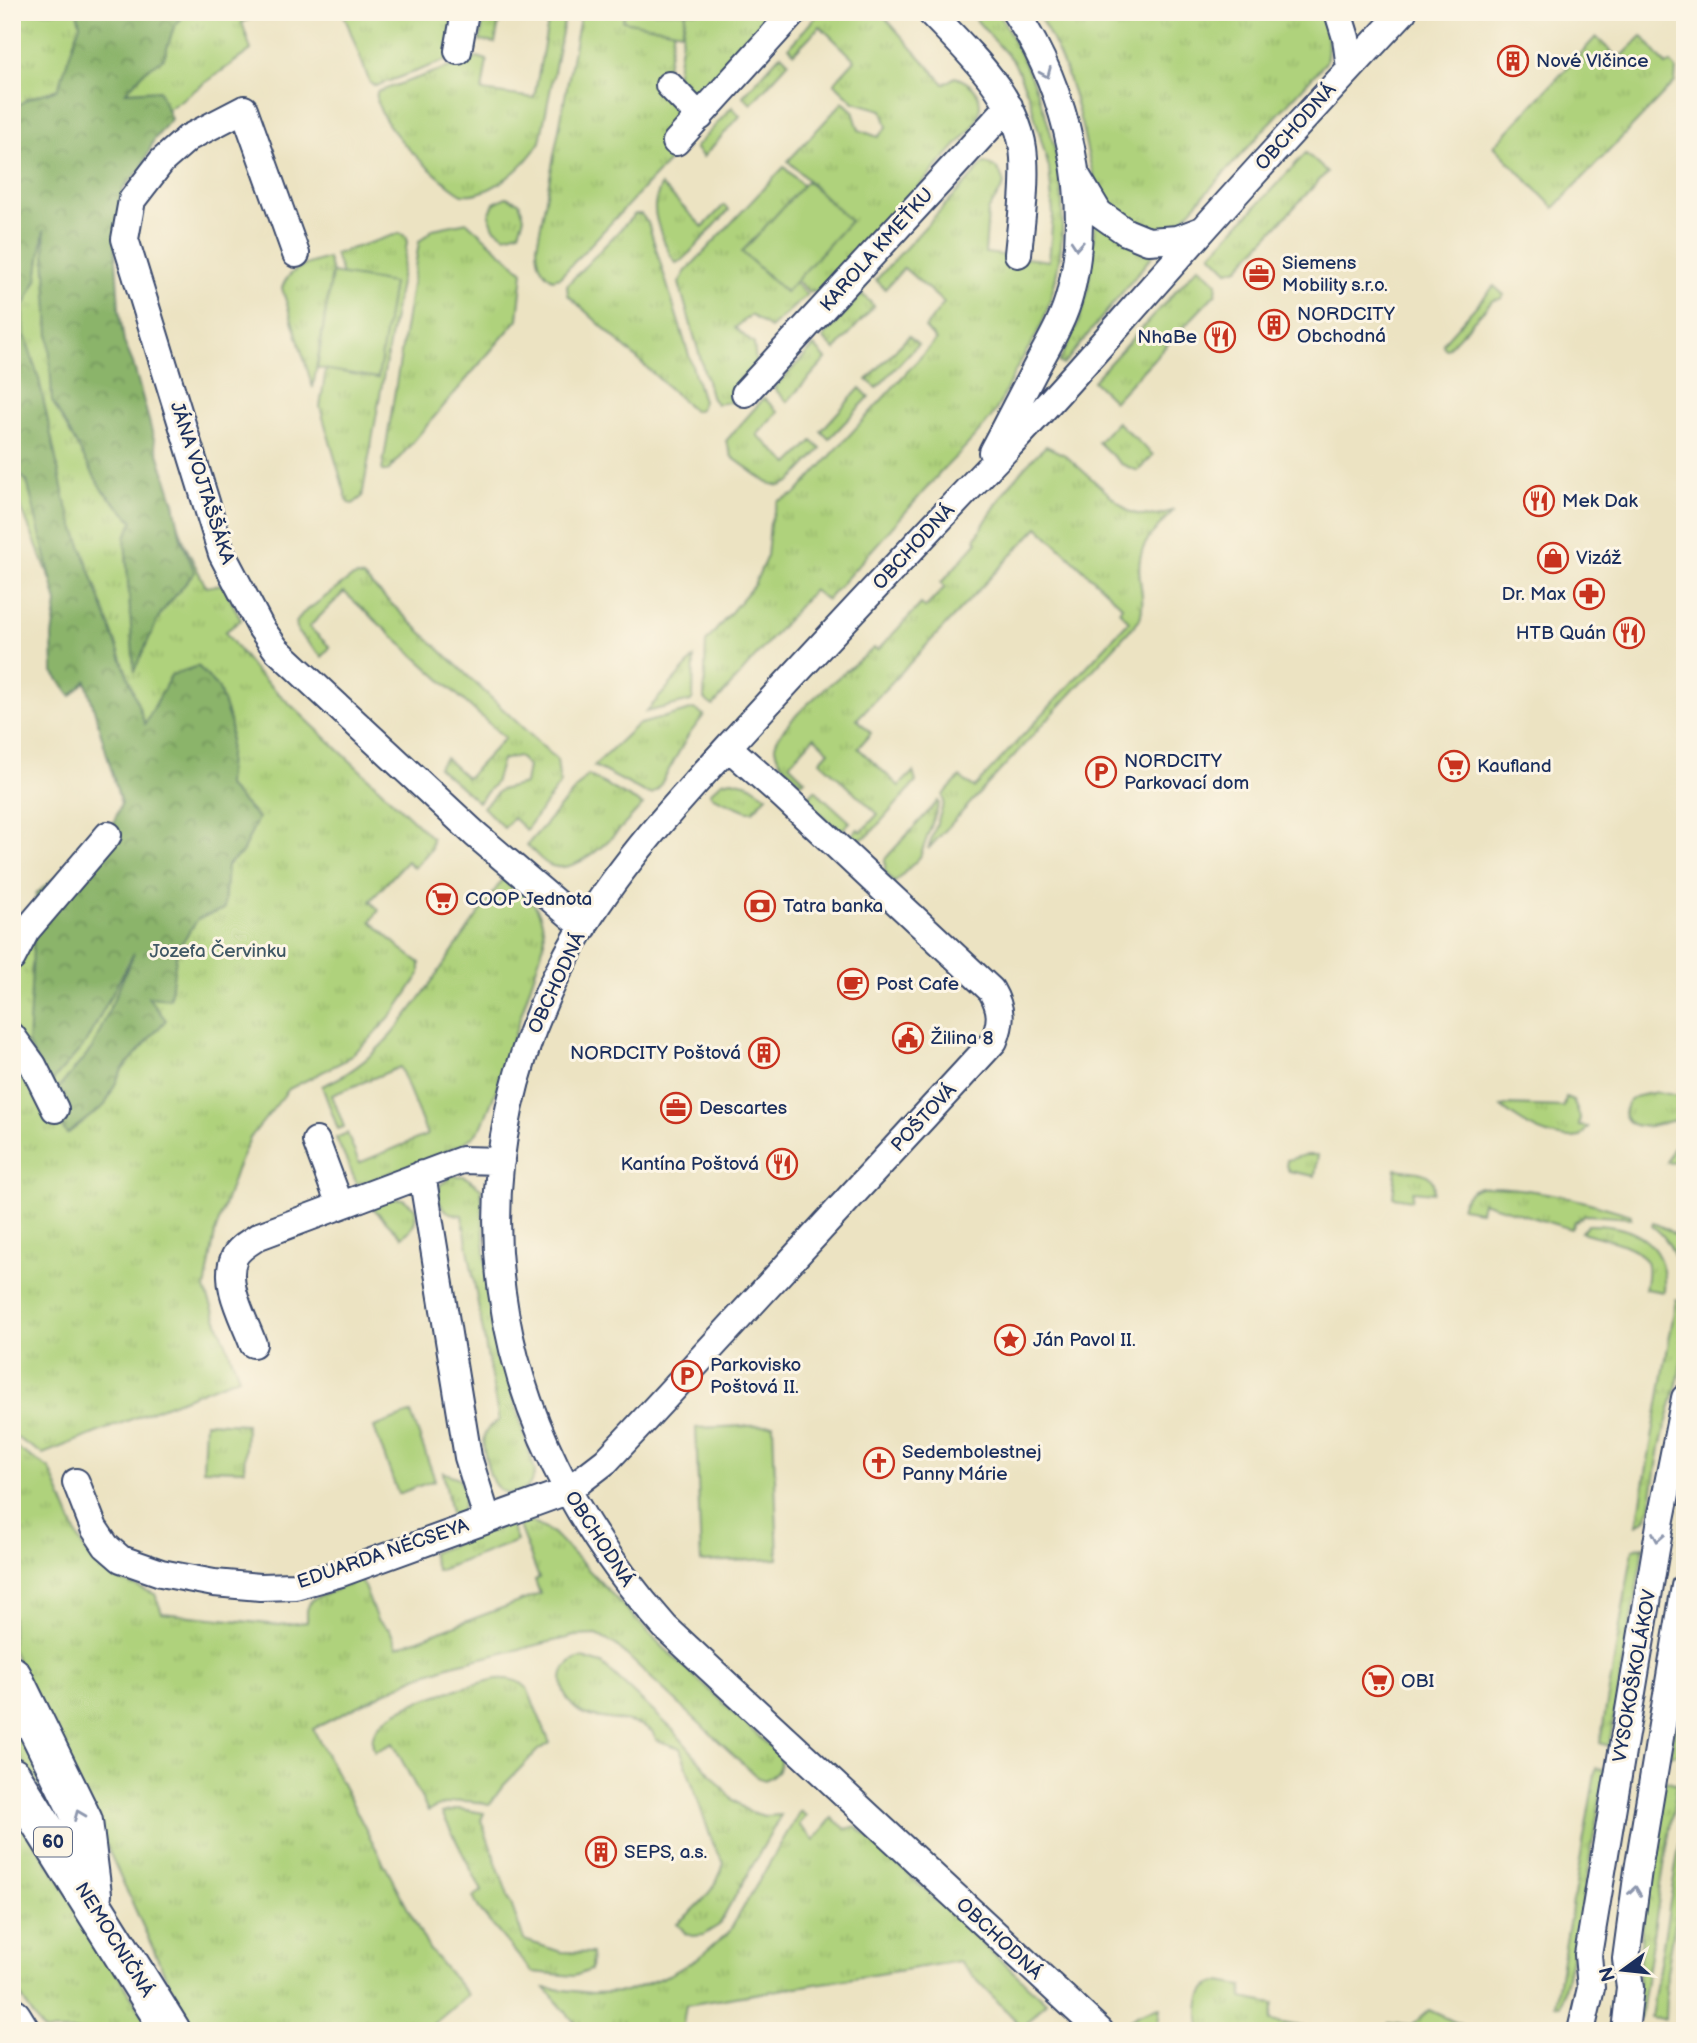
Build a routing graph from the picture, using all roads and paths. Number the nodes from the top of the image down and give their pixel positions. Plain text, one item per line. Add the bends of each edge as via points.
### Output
1 (465, 12) edge
2 (794, 12) edge
3 (930, 12) edge
4 (1015, 12) edge
5 (1338, 12) edge
6 (1403, 12) edge
7 (458, 51) dead end
8 (1350, 68) junction
9 (669, 85) dead end
10 (1009, 106) junction
11 (700, 117) junction
12 (676, 142) dead end
13 (1077, 176) junction
14 (1204, 229) junction
15 (296, 254) dead end
16 (1018, 254) dead end
17 (746, 393) dead end
18 (978, 479) junction
19 (728, 747) junction
20 (108, 835) dead end
21 (584, 926) junction
22 (12, 958) edge
23 (12, 1037) edge
24 (55, 1109) dead end
25 (316, 1141) dead end
26 (501, 1161) junction
27 (422, 1174) junction
28 (340, 1205) junction
29 (253, 1344) dead end
30 (1685, 1398) edge
31 (76, 1482) dead end
32 (567, 1491) junction
33 (487, 1518) junction
34 (1685, 1586) edge
35 (12, 1676) edge
36 (12, 1777) edge
37 (93, 1907) junction
38 (1588, 1955) junction
39 (1626, 1959) junction
40 (12, 2018) edge
41 (20, 2031) edge
42 (171, 2031) edge
43 (1100, 2031) edge
44 (1564, 2031) edge
45 (1581, 2031) edge
46 (1609, 2031) edge
47 (1625, 2031) edge

1 - 7 street
2 - 11 street
3 - 10 street via 977,61
4 -> 13 street via 1048,75
5 - 8 street
6 - 8 street, OBCHODNÁ
8 - 14 street, OBCHODNÁ
9 - 11 street
10 - 16 street via 1024,155
10 - 17 street, KAROLA KMEŤKU
11 - 12 street
13 - 14 street via 1099,213 1126,232 1148,241 1178,239
13 -> 18 street via 1076,253 1070,294
14 - 18 street, OBCHODNÁ
15 - 21 street, JÁNA VOJTAŠŠÁKA via 244,109 188,138 162,161 132,201 125,239 222,554 276,649 475,834
18 - 19 street, OBCHODNÁ
19 - 21 street, OBCHODNÁ via 617,876
19 - 32 street, POŠTOVÁ via 991,990 999,1003 1001,1022 994,1041 720,1338 606,1461
20 - 22 street via 26,930
21 - 26 street, OBCHODNÁ via 543,1004 521,1066
23 - 24 street via 33,1065
25 - 28 street
26 - 27 street via 462,1160
26 - 32 street, OBCHODNÁ via 497,1243 510,1343 536,1426
27 - 28 street
27 - 33 street, EDUARDA NÉCSEYA via 468,1457
28 - 29 street via 259,1236 235,1257 231,1284
30 -> 38 street, VYSOKOŠKOLÁKOV
31 - 33 street, EDUARDA NÉCSEYA via 94,1528 121,1559 161,1573 225,1584 295,1586
32 - 33 street, EDUARDA NÉCSEYA
32 - 43 street, OBCHODNÁ via 610,1560 665,1627
39 -> 34 street, VYSOKOŠKOLÁKOV
37 -> 35 main road via 83,1821
36 - 37 main road, NEMOCNIČNÁ / 60
37 - 42 main road, NEMOCNIČNÁ / 60
38 - 44 street, VYSOKOŠKOLÁKOV via 1574,1983
38 - 45 street, VYSOKOŠKOLÁKOV via 1591,1987
39 - 46 street, VYSOKOŠKOLÁKOV via 1613,1986
39 - 47 street, VYSOKOŠKOLÁKOV via 1630,1988
40 - 41 main road

